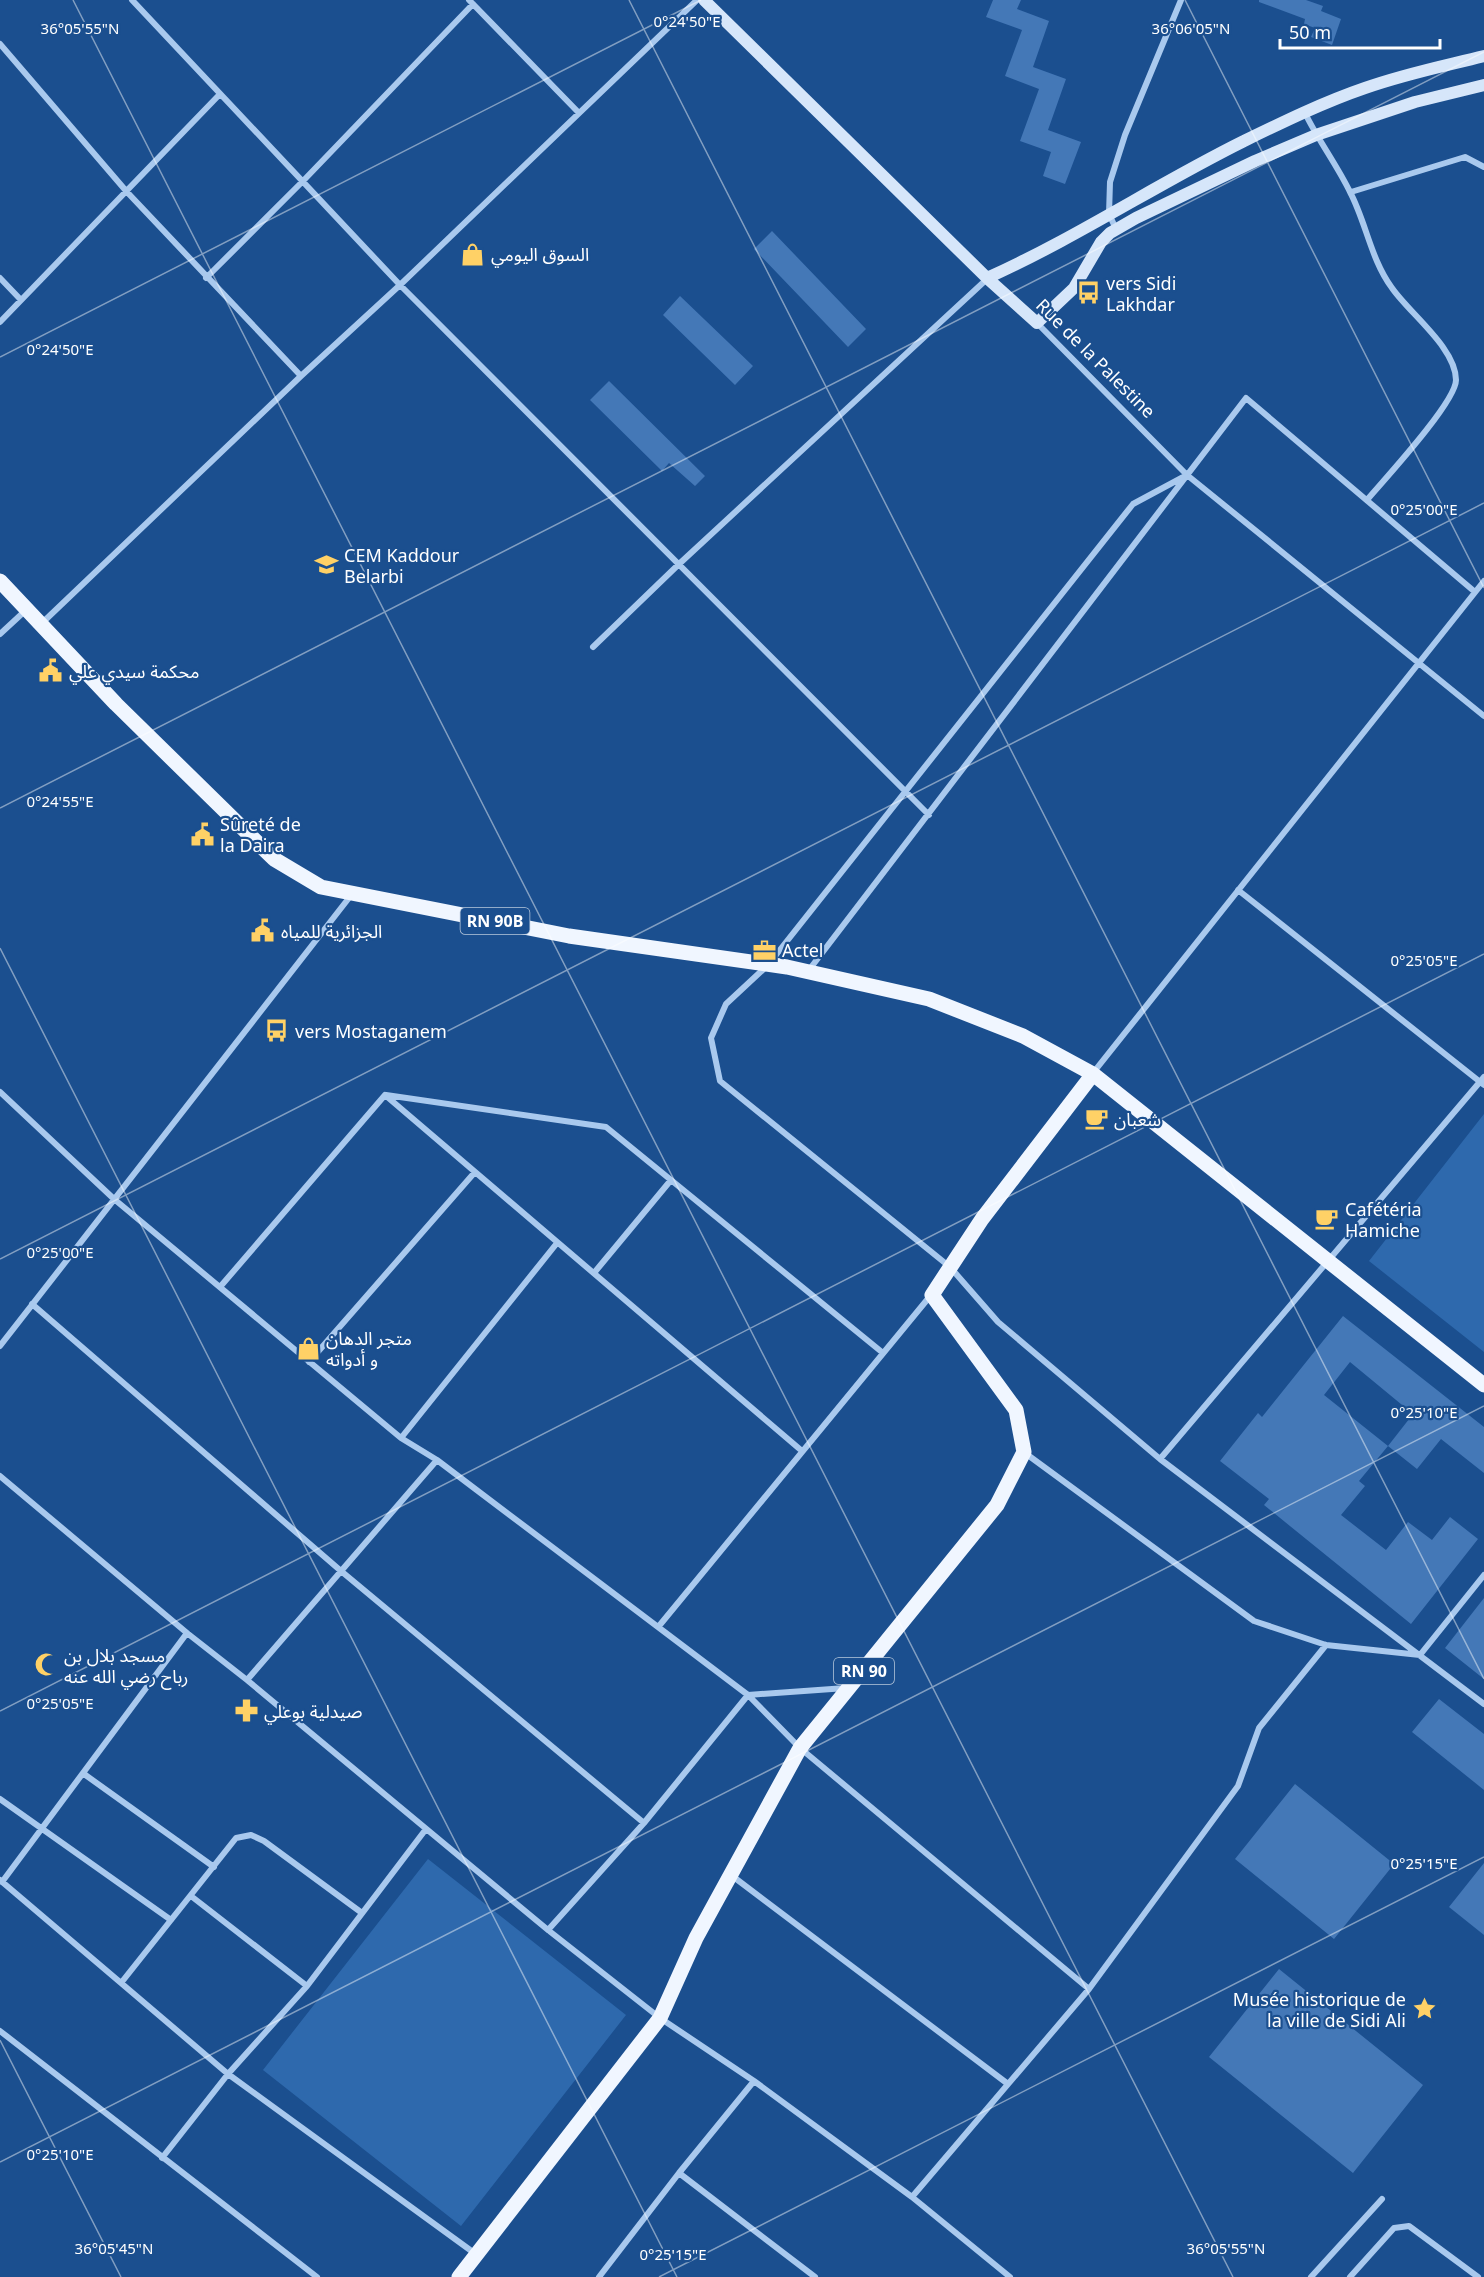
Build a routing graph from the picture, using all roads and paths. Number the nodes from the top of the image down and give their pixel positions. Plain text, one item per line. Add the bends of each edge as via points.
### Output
1 (132, 0) edge
2 (697, 0) edge
3 (704, 0) edge
4 (1181, 0) edge
5 (471, 2) edge
6 (0, 44) edge
7 (1484, 56) edge
8 (1484, 85) edge
9 (220, 94) junction
10 (1305, 112) junction
11 (579, 113) junction
12 (1316, 135) junction
13 (1484, 167) edge
14 (304, 180) junction
15 (127, 192) junction
16 (1351, 192) junction
17 (1109, 214) junction
18 (1116, 229) junction
19 (0, 278) edge
20 (206, 278) junction
21 (987, 278) junction
22 (400, 285) junction
23 (21, 300) junction
24 (0, 322) edge
25 (1037, 323) junction
26 (301, 376) junction
27 (1187, 475) junction
28 (1367, 500) junction
29 (678, 565) junction
30 (0, 581) edge
31 (1484, 581) edge
32 (1475, 592) junction
33 (27, 609) junction
34 (40, 624) junction
35 (0, 634) edge
36 (593, 647) dead end
37 (1418, 664) junction
38 (1484, 716) edge
39 (905, 792) junction
40 (929, 815) junction
41 (1238, 890) junction
42 (352, 893) junction
43 (768, 965) junction
44 (807, 972) junction
45 (1093, 1074) junction
46 (1483, 1081) edge
47 (0, 1092) edge
48 (385, 1095) junction
49 (475, 1172) junction
50 (671, 1180) junction
51 (114, 1199) junction
52 (557, 1243) junction
53 (1328, 1261) junction
54 (950, 1267) junction
55 (594, 1273) junction
56 (220, 1287) junction
57 (932, 1295) junction
58 (32, 1304) junction
59 (0, 1346) edge
60 (884, 1353) junction
61 (309, 1362) junction
62 (1484, 1385) edge
63 (400, 1438) junction
64 (802, 1451) junction
65 (1024, 1452) junction
66 (1160, 1459) junction
67 (437, 1460) junction
68 (0, 1476) edge
69 (341, 1570) junction
70 (1484, 1575) edge
71 (659, 1626) junction
72 (187, 1633) junction
73 (1326, 1645) junction
74 (1420, 1655) junction
75 (247, 1680) junction
76 (850, 1688) junction
77 (748, 1695) junction
78 (1484, 1704) edge
79 (800, 1748) junction
80 (84, 1774) junction
81 (0, 1799) edge
82 (644, 1823) junction
83 (44, 1828) junction
84 (426, 1829) junction
85 (214, 1867) junction
86 (731, 1875) junction
87 (1, 1881) edge
88 (190, 1896) junction
89 (362, 1913) junction
90 (171, 1920) junction
91 (548, 1930) junction
92 (121, 1983) junction
93 (308, 1986) junction
94 (1089, 1989) junction
95 (660, 2018) junction
96 (0, 2031) edge
97 (228, 2074) junction
98 (754, 2081) junction
99 (1008, 2084) junction
100 (162, 2158) junction
101 (679, 2173) junction
102 (912, 2197) junction
103 (1382, 2199) dead end
104 (477, 2255) junction
105 (317, 2277) edge
106 (459, 2277) edge
107 (599, 2277) edge
108 (815, 2277) edge
109 (1010, 2277) edge
110 (1311, 2277) edge
111 (1350, 2277) edge
112 (1478, 2277) edge

1 - 9 street
2 - 11 street
3 - 21 main road, Rue de la Palestine
4 - 17 street via 1114,166
5 - 11 street
5 - 14 street
6 - 15 street
7 - 10 main road via 1364,88
8 - 12 main road via 1415,102
9 - 14 street
9 - 15 street
10 - 12 street
10 - 17 main road
11 - 22 street
12 - 16 street
12 - 18 main road
13 - 16 street via 1465,157
14 - 20 street
14 - 22 street
15 - 20 street
15 - 23 street
16 - 28 street via 1390,286 1446,349 1456,382 1441,410
17 - 18 street
17 - 21 main road
18 - 25 main road via 1101,242 1074,288
19 - 23 street
20 - 26 street
21 - 25 main road, Rue de la Palestine
21 - 29 street
22 - 26 street
22 - 29 street
23 - 24 street
25 - 27 street, Rue de la Palestine
26 - 34 street
27 - 28 street via 1246,398
27 - 37 street, Rue de la Palestine
27 - 39 street via 1133,504
27 - 40 street
28 - 32 street
29 - 36 street
29 - 39 street
30 - 33 main road, RN 90B
31 - 32 street
32 - 37 street
33 - 34 main road, RN 90B
33 - 35 street
34 - 42 main road, RN 90B via 274,859 321,887
37 - 38 street, Rue de la Palestine
37 - 41 street
39 - 40 street
39 - 43 street
40 - 44 street
41 - 45 street
41 - 46 street
42 - 43 main road, RN 90B via 569,936
42 - 51 street
43 - 44 main road, RN 90B
43 - 54 street via 726,1004 711,1038 720,1081
44 - 45 main road, RN 90B via 929,999 1023,1036
45 - 53 main road
45 - 54 main road
46 - 53 street
47 - 51 street
48 - 49 street
48 - 50 street via 606,1127
48 - 56 street
49 - 52 street
49 - 61 street
50 - 55 street
50 - 60 street
51 - 56 street
51 - 58 street
52 - 55 street
52 - 63 street
53 - 62 main road
53 - 66 street
54 - 57 main road
54 - 66 street via 998,1322
55 - 64 street
56 - 61 street
57 - 60 street
57 - 65 main road via 1016,1410
58 - 59 street
58 - 69 street
60 - 64 street
61 - 63 street
63 - 67 street
64 - 71 street
65 - 73 street via 1254,1622
65 - 76 main road, RN 90 via 997,1505
66 - 74 street
67 - 69 street
67 - 71 street
68 - 72 street
69 - 75 street
69 - 82 street
70 - 74 street
71 - 77 street
72 - 75 street
72 - 80 street
73 - 74 street
73 - 94 street via 1259,1728 1238,1786
74 - 78 street
75 - 84 street
76 - 77 street
76 - 79 main road, RN 90
77 - 79 street
77 - 82 street
79 - 86 main road, RN 90
79 - 94 street
80 - 83 street
80 - 85 street
81 - 83 street
82 - 91 street
83 - 87 street
83 - 90 street
84 - 89 street
84 - 91 street
85 - 88 street
85 - 89 street via 236,1838 251,1835
86 - 95 main road, RN 90 via 696,1938
86 - 99 street
87 - 92 street
88 - 90 street
88 - 93 street
89 - 93 street
90 - 92 street
91 - 95 street
92 - 97 street
93 - 97 street
94 - 99 street
95 - 98 street
95 - 104 main road, RN 90
96 - 100 street
97 - 100 street
97 - 104 street
98 - 101 street
98 - 102 street
99 - 102 street
100 - 105 street
101 - 107 street
101 - 108 street
102 - 109 street
103 - 110 street
104 - 106 main road, RN 90
111 - 112 street via 1394,2228 1409,2226

